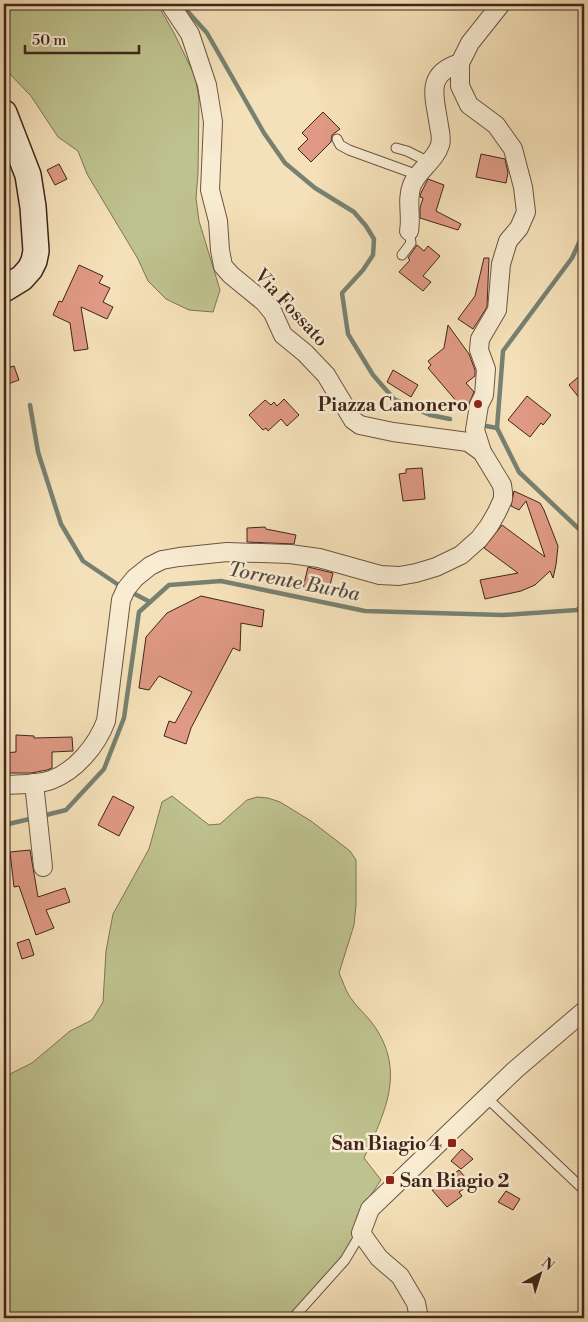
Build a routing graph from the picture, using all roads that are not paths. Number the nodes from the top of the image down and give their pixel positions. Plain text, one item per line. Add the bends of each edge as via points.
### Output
1 (170, 4) edge
2 (502, 4) edge
3 (460, 63) junction
4 (4, 113) edge
5 (337, 139) dead end
6 (396, 148) dead end
7 (424, 169) junction
8 (412, 229) joint
9 (402, 256) dead end
10 (4, 289) edge
11 (484, 455) junction
12 (34, 783) junction
13 (4, 785) edge
14 (43, 867) dead end
15 (584, 1011) edge
16 (486, 1098) junction
17 (584, 1190) edge
18 (361, 1233) junction
19 (292, 1318) edge
20 (419, 1318) edge

1 - 11 street, Via Fossato via 190,34 207,85 213,122 210,190 218,221 223,266 264,302 283,335 326,375 352,420 360,425 393,432 468,442
2 - 3 street via 470,43
3 - 7 street via 441,72 433,85 441,143
3 - 11 street via 460,86 469,105 496,124 513,149 524,187 526,212 508,241 501,264 497,310 480,339 479,350 486,369 484,395 475,430
4 - 10 main road via 28,175 36,251 30,269
5 - 7 lane via 340,145 350,150
6 - 7 lane via 407,151
7 - 8 street via 412,186 408,206
8 - 9 lane via 411,243
11 - 12 street via 502,485 503,499 479,539 470,548 436,567 399,576 319,558 227,552 162,560 150,566 126,589 121,600 102,732 82,759 68,771 51,780
12 - 13 street
12 - 14 street
15 - 16 street
16 - 17 lane
16 - 18 street via 370,1209
18 - 19 lane via 345,1260
18 - 20 street via 379,1258 400,1276 416,1303

